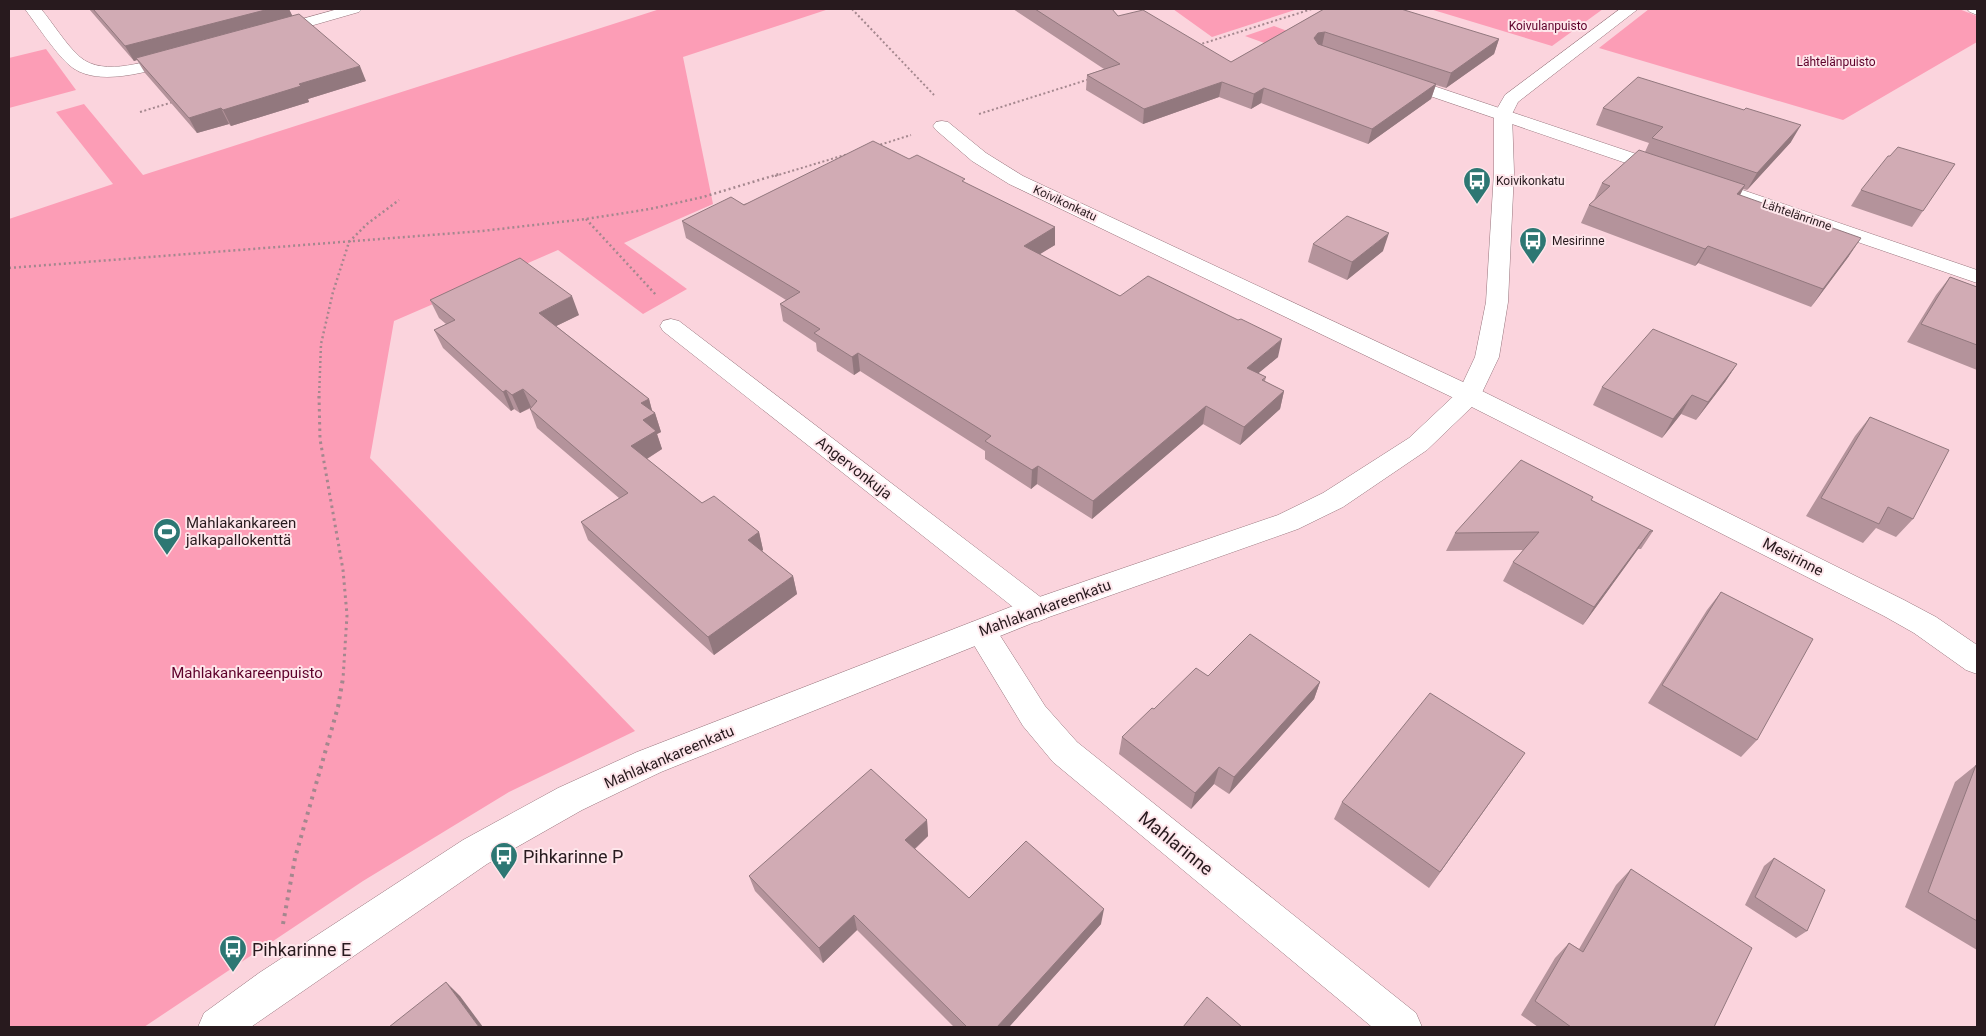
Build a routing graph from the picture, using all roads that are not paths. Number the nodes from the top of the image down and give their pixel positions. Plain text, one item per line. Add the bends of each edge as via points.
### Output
1 (33, 9) edge
2 (354, 9) edge
3 (1630, 9) edge
4 (256, 36) edge
5 (195, 53) edge
6 (1384, 75) edge
7 (1502, 114) junction
8 (950, 123) road end
9 (1679, 175) edge
10 (1707, 184) edge
11 (1977, 277) edge
12 (670, 326) road end
13 (1468, 395) junction
14 (1037, 610) junction
15 (981, 632) junction
16 (1977, 662) edge
17 (218, 1027) edge
18 (1402, 1027) edge

1 - 5 street via 80,66 111,72
2 - 4 street
3 - 7 street via 1512,99
6 - 7 street
7 - 9 street
7 - 13 street, Mahlakankareenkatu via 1504,172 1497,302 1487,357
8 - 13 street, Koivikonkatu via 979,157 1016,180
10 - 11 street, Lähtelänrinne
12 - 14 street, Angervonkuja
13 - 14 street, Mahlakankareenkatu via 1418,444 1333,500 1288,522
13 - 16 street, Mesirinne via 1894,608
14 - 15 street, Mahlakankareenkatu
15 - 17 street, Mahlakankareenkatu via 649,762 570,799 475,852
15 - 18 street, Mahlarinne via 1034,716 1065,752

